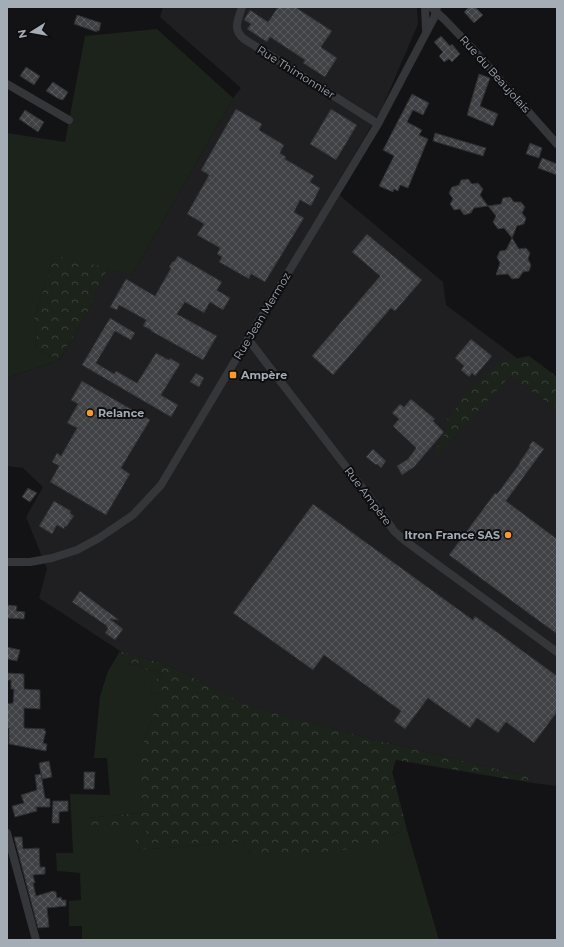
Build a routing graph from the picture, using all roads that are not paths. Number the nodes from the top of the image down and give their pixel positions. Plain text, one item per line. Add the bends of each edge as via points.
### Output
1 (242, 7) edge
2 (425, 7) edge
3 (435, 8) edge
4 (426, 31) junction
5 (7, 84) edge
6 (69, 120) dead end
7 (378, 124) junction
8 (557, 144) edge
9 (248, 339) junction
10 (7, 562) edge
11 (557, 652) edge
12 (7, 833) edge
13 (36, 940) edge

1 - 7 street, Rue Thimonnier via 236,27 238,34
2 - 4 street, Rue Jean Mermoz
3 - 4 street, Rue Jean Mermoz via 434,18
3 - 8 street, Rue du Beaujolais
4 - 7 street, Rue Jean Mermoz
5 - 6 street
7 - 9 street, Rue Jean Mermoz
9 - 10 street, Rue Jean Mermoz via 161,485 133,515 77,550 52,558
9 - 11 street, Rue Ampère via 394,531
12 - 13 street

